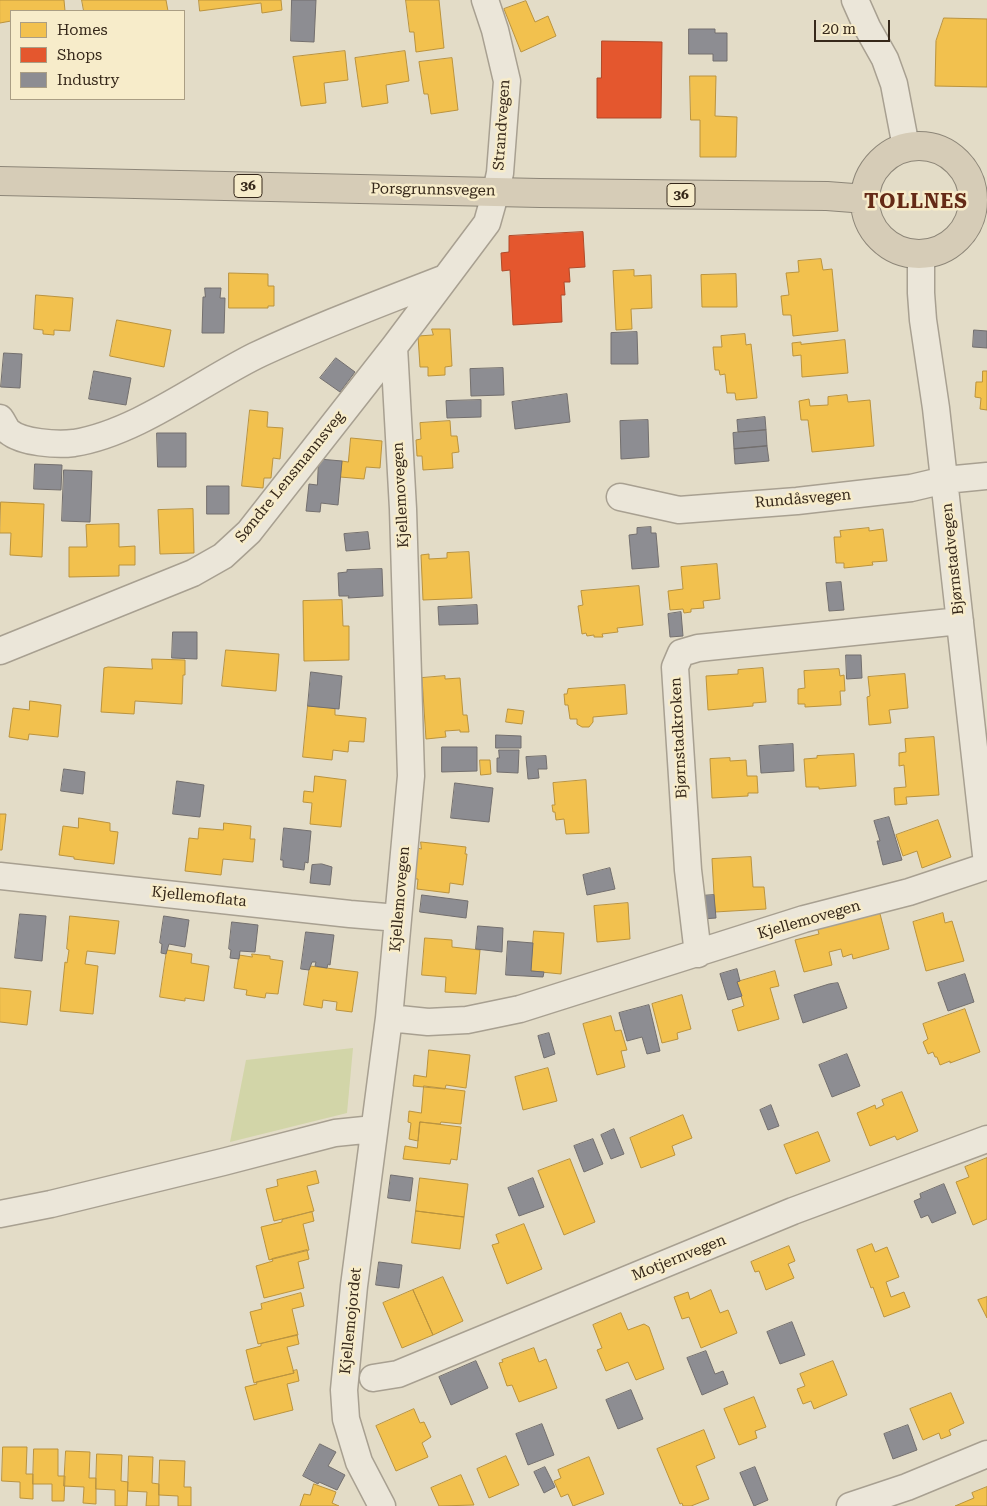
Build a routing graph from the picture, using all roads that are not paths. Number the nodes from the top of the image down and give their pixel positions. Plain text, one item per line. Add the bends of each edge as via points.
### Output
1 (486, 0) edge
2 (856, 0) edge
3 (906, 148) junction
4 (0, 181) edge
5 (496, 192) junction
6 (980, 197) edge
7 (866, 199) junction
8 (921, 254) junction
9 (445, 278) junction
10 (394, 347) junction
11 (0, 418) edge
12 (987, 476) edge
13 (945, 480) junction
14 (620, 497) dead end
15 (960, 621) junction
16 (0, 651) edge
17 (987, 865) edge
18 (0, 876) edge
19 (398, 918) junction
20 (698, 954) junction
21 (389, 1018) junction
22 (374, 1129) junction
23 (987, 1139) edge
24 (0, 1214) edge
25 (373, 1378) dead end
26 (987, 1454) edge
27 (382, 1506) edge
28 (850, 1506) edge

1 - 5 street, Strandvegen via 507,81
2 - 3 street via 894,84
3 - 6 highway via 922,146 951,156 962,167
3 - 7 highway via 893,153 873,172 867,185
4 - 5 highway, Porsgrunnsvegen / 36
5 - 7 highway, Porsgrunnsvegen / 36
5 - 9 street via 487,223
6 - 8 highway via 964,229 953,242
7 - 8 highway via 867,214 882,238 893,247
8 - 13 street, Bjørnstadvegen via 923,320
9 - 10 street
9 - 11 street via 255,356 134,423 98,437 51,444 9,431
10 - 16 street, Søndre Lensmannsveg via 249,532 223,556 193,572
10 - 19 street, Kjellemovegen via 403,509 411,776
12 - 13 street, Rundåsvegen
13 - 14 street, Rundåsvegen via 911,488 798,501 679,510
13 - 15 street, Bjørnstadvegen
15 - 17 street, Bjørnstadvegen
15 - 20 street, Bjørnstadkroken via 698,648 681,653 675,667 680,756
17 - 20 street, Kjellemovegen via 909,892 804,919
18 - 19 street, Kjellemoflata
19 - 21 street, Kjellemovegen
20 - 21 street, Kjellemovegen via 494,1015 428,1022
21 - 22 street, Kjellemojordet
22 - 24 street via 335,1133 185,1172
22 - 27 street, Kjellemojordet via 344,1390 346,1419 359,1462
23 - 25 street, Motjernvegen via 793,1211 398,1374
26 - 28 street

